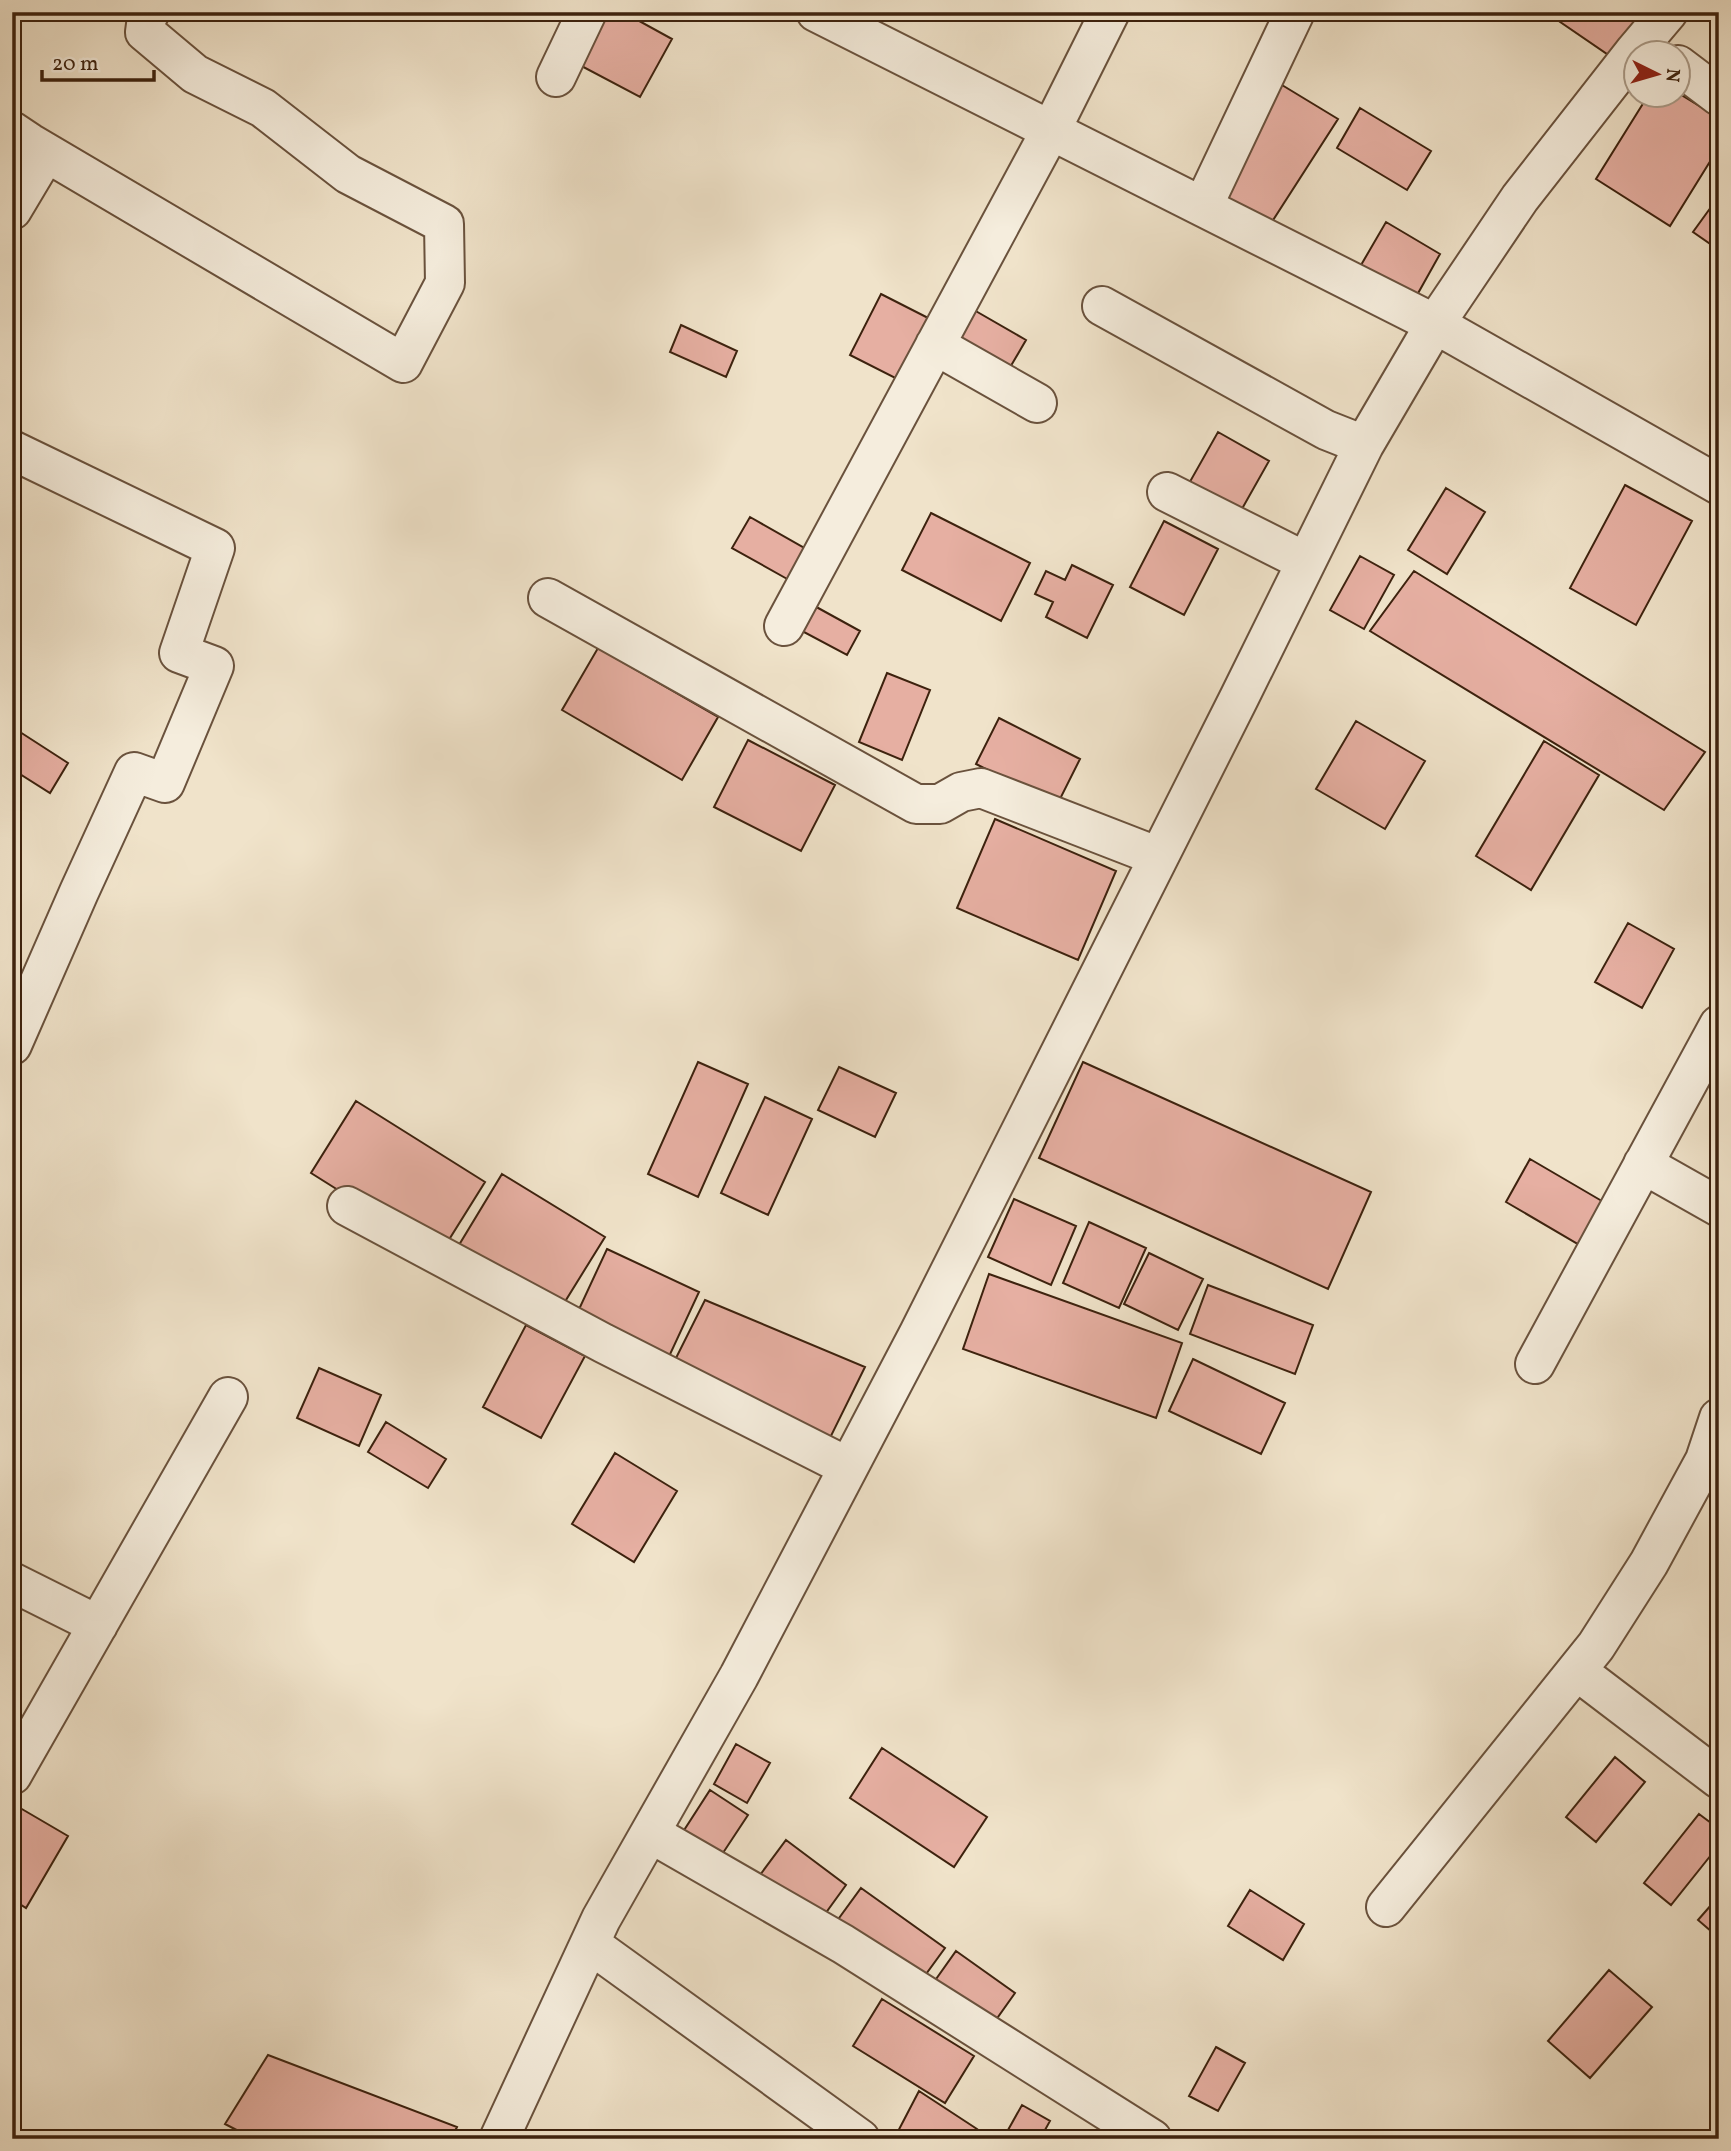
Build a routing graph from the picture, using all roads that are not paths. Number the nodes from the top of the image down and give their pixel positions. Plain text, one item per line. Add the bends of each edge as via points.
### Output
1 (150, 12) edge
2 (587, 12) edge
3 (816, 12) edge
4 (1110, 12) edge
5 (1295, 12) edge
6 (1659, 34) edge
7 (1692, 76) edge
8 (556, 77) dead end
9 (1719, 96) edge
10 (1051, 130) junction
11 (12, 131) edge
12 (46, 153) junction
13 (1203, 206) junction
14 (12, 211) edge
15 (1102, 306) dead end
16 (1435, 324) junction
17 (935, 345) junction
18 (1037, 403) dead end
19 (1363, 445) junction
20 (12, 450) edge
21 (1719, 485) edge
22 (1167, 492) dead end
23 (1306, 562) junction
24 (548, 598) dead end
25 (784, 626) dead end
26 (1159, 857) junction
27 (1719, 1025) edge
28 (12, 1045) edge
29 (1643, 1164) junction
30 (347, 1206) dead end
31 (1719, 1208) edge
32 (1535, 1364) dead end
33 (228, 1397) dead end
34 (1719, 1418) edge
35 (848, 1467) junction
36 (12, 1582) edge
37 (98, 1625) junction
38 (1577, 1671) junction
39 (12, 1775) edge
40 (1719, 1779) edge
41 (650, 1833) junction
42 (1386, 1907) dead end
43 (590, 1944) junction
44 (499, 2139) edge
45 (860, 2139) edge
46 (1152, 2139) edge

1 - 12 street via 145,32 195,75 263,107 348,174 444,224 445,283 403,363
2 - 8 street
3 - 10 street
4 - 10 street
5 - 13 street
6 - 16 street via 1520,198
7 - 9 street
10 - 13 street
10 - 17 street
11 - 12 street
12 - 14 street
13 - 16 street
15 - 19 street via 1326,430
16 - 19 street
16 - 21 street
17 - 18 street
17 - 25 street
19 - 23 street
20 - 28 street via 215,548 179,653 214,666 165,783 134,772
22 - 23 street
23 - 26 street
24 - 26 street via 916,804 940,804 961,792 981,788
26 - 35 street
27 - 29 street
29 - 31 street
29 - 32 street
30 - 35 street
33 - 37 street
34 - 38 street via 1705,1460 1649,1563
35 - 41 street via 739,1676
36 - 37 street
37 - 39 street
38 - 40 street
38 - 42 street
41 - 43 street
41 - 46 street via 843,1944
43 - 44 street
43 - 45 street

